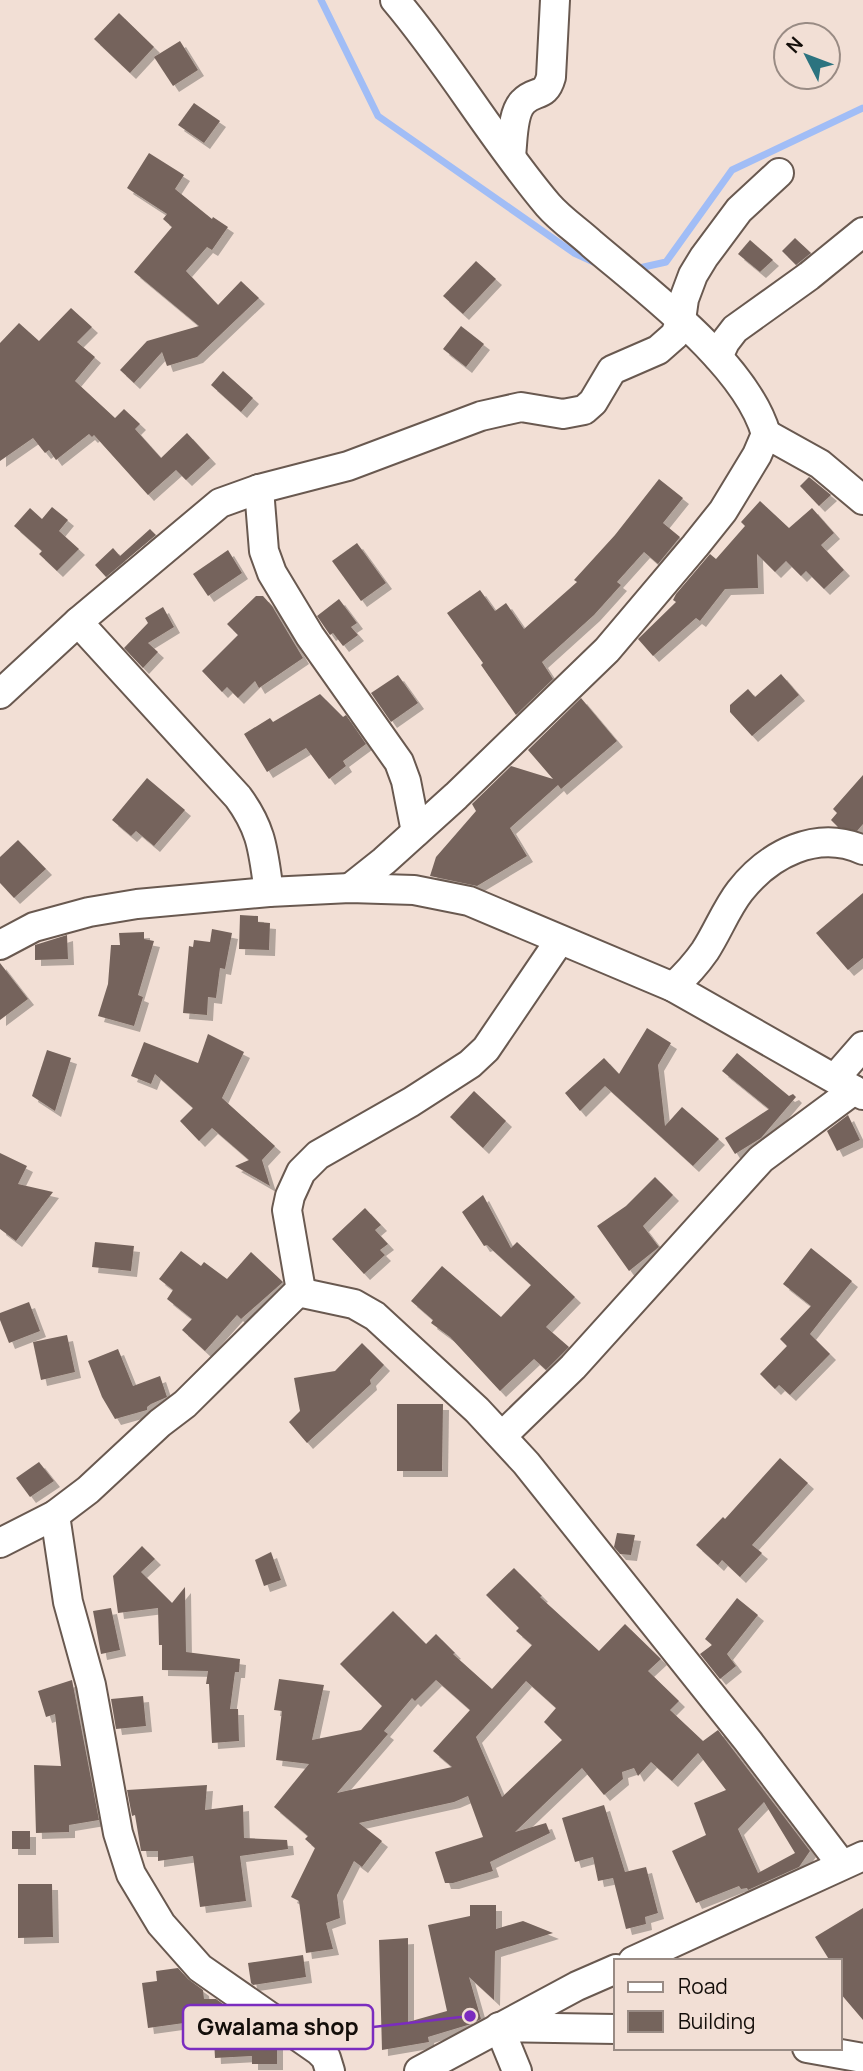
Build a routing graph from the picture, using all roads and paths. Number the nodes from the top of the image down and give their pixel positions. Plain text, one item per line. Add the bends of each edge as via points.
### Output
1 (395, 0) edge
2 (555, 0) edge
3 (511, 156) junction
4 (779, 173) dead end
5 (863, 232) edge
6 (681, 320) junction
7 (718, 357) junction
8 (766, 435) junction
9 (259, 489) junction
10 (863, 500) edge
11 (78, 622) junction
12 (0, 694) edge
13 (416, 832) junction
14 (863, 850) edge
15 (350, 888) junction
16 (269, 892) junction
17 (560, 940) junction
18 (0, 945) edge
19 (673, 987) junction
20 (863, 1046) edge
21 (851, 1088) edge
22 (298, 1292) junction
23 (502, 1436) junction
24 (55, 1515) junction
25 (0, 1543) edge
26 (853, 1860) edge
27 (637, 1959) edge
28 (614, 1970) edge
29 (499, 2027) junction
30 (614, 2029) edge
31 (818, 2050) edge
32 (863, 2058) edge
33 (330, 2071) edge
34 (419, 2071) edge
35 (517, 2071) edge

1 - 3 street
2 - 3 street via 551,77 543,92 522,103
3 - 6 street via 550,207
4 - 6 street via 739,210 704,257 684,299
5 - 7 street via 735,330
6 - 7 street
6 - 9 street via 668,344 612,370 584,410 563,414 521,407 481,416 348,466
7 - 8 street via 750,398
8 - 10 street via 820,464
8 - 13 street via 723,511 607,650
9 - 11 street via 220,503
9 - 13 street via 266,559 310,636 399,762
11 - 12 street
11 - 16 street via 253,817 261,837
13 - 15 street
14 - 19 street via 824,842 779,855 741,890 704,953
15 - 16 street
15 - 17 street via 414,890 470,901
16 - 18 street via 89,912 34,927
17 - 19 street
17 - 22 street via 486,1049 470,1064 318,1156 301,1172 288,1210
19 - 21 street
20 - 21 street
21 - 23 street via 761,1159 573,1367
22 - 23 street via 354,1304 375,1316
22 - 24 street via 185,1404
23 - 26 street via 748,1741
24 - 25 street
24 - 33 street via 64,1582 91,1685 118,1833 131,1874 161,1924 200,1968 319,2051
26 - 27 street
28 - 29 street
29 - 30 street
29 - 34 street
29 - 35 street
31 - 32 street

